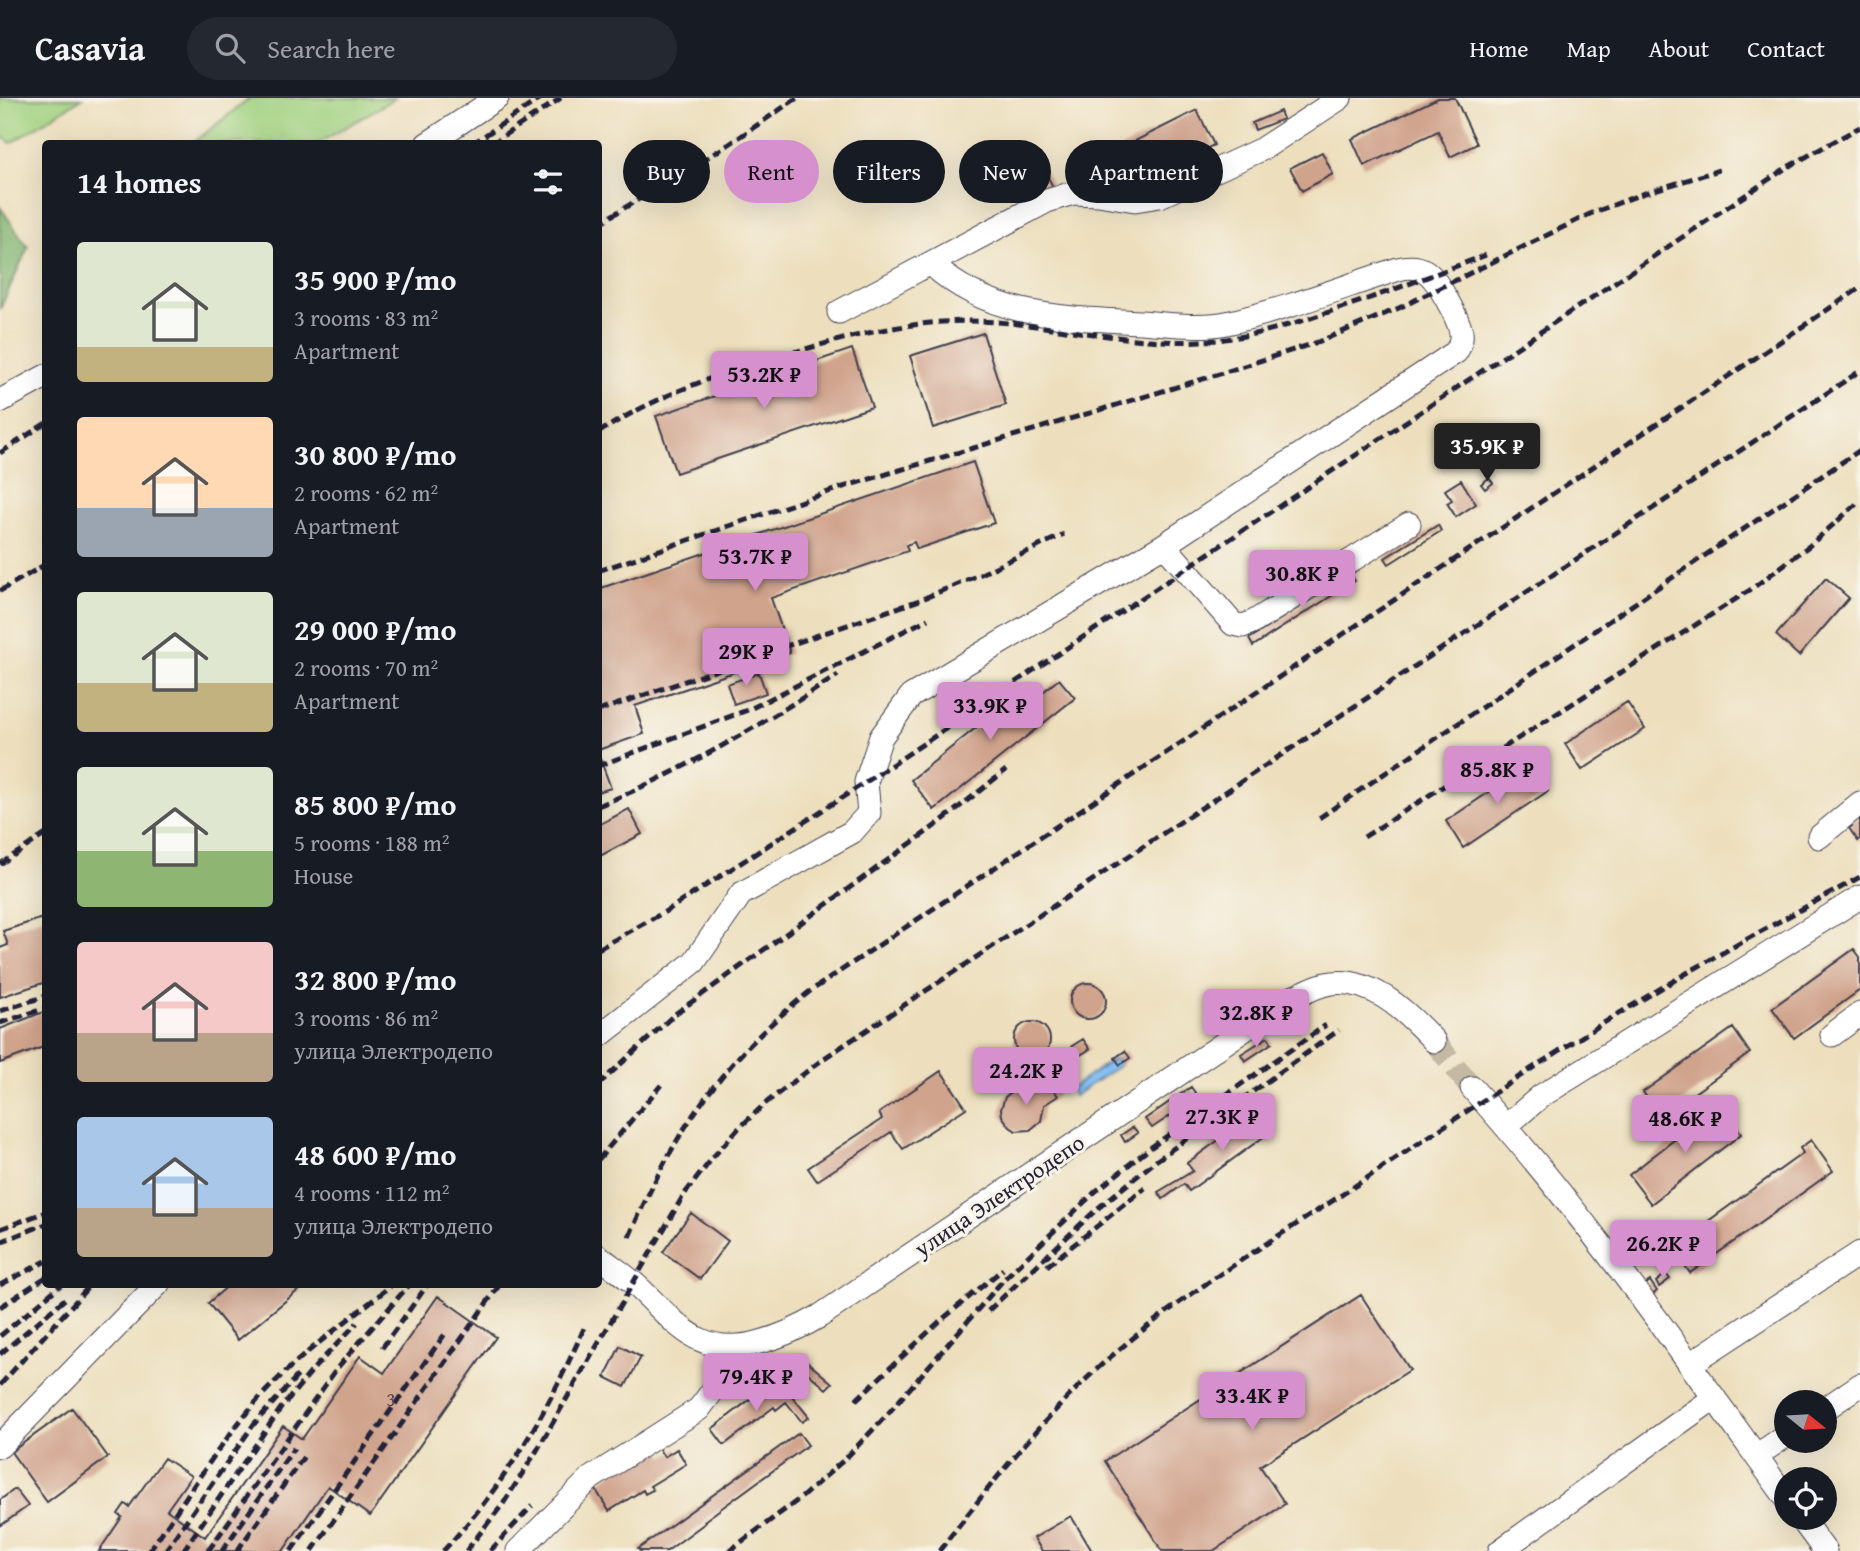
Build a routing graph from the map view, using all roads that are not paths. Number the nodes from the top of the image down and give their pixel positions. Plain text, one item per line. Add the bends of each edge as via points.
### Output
1 (497, 98) edge
2 (1340, 98) edge
3 (434, 140) edge
4 (931, 264) junction
5 (839, 312) dead end
6 (42, 378) edge
7 (0, 401) edge
8 (1409, 524) dead end
9 (1164, 545) junction
10 (1860, 803) edge
11 (1819, 837) dead end
12 (1860, 898) edge
13 (1860, 1014) edge
14 (602, 1034) edge
15 (1832, 1035) dead end
16 (1434, 1041) tunnel mouth
17 (1472, 1088) tunnel mouth
18 (1506, 1126) junction
19 (1860, 1253) edge
20 (602, 1259) edge
21 (154, 1288) edge
22 (739, 1348) junction
23 (1690, 1364) junction
24 (1860, 1385) edge
25 (1714, 1398) junction
26 (1838, 1400) edge
27 (1774, 1444) edge
28 (0, 1446) edge
29 (1756, 1456) junction
30 (1774, 1481) edge
31 (1810, 1530) edge
32 (518, 1551) edge
33 (1500, 1551) edge
34 (1825, 1551) edge

1 - 3 street
2 - 4 street via 1262,149 1160,196 1135,200 1085,193 1059,196
4 - 5 street
4 - 9 street via 960,287 1026,312 1193,325 1229,323 1398,269 1418,269 1431,276 1461,333 1456,352
6 - 7 street
8 - 9 street via 1243,626 1233,624
9 - 14 street via 911,696 880,737 866,782 869,813 852,832 741,894 694,962
10 - 11 street
12 - 18 street via 1541,1096
13 - 15 street
16 - 22 street, улица Электродепо via 1399,1007 1364,987 1345,983 1312,989 1290,999 820,1316 779,1337
17 - 18 street
18 - 23 street
19 - 23 street
20 - 22 street, улица Электродепо via 692,1335 716,1346
21 - 28 street
22 - 32 street via 699,1409 597,1473
23 - 25 street
24 - 26 street
25 - 29 street
25 - 33 street
27 - 29 street
29 - 30 street
31 - 34 street

